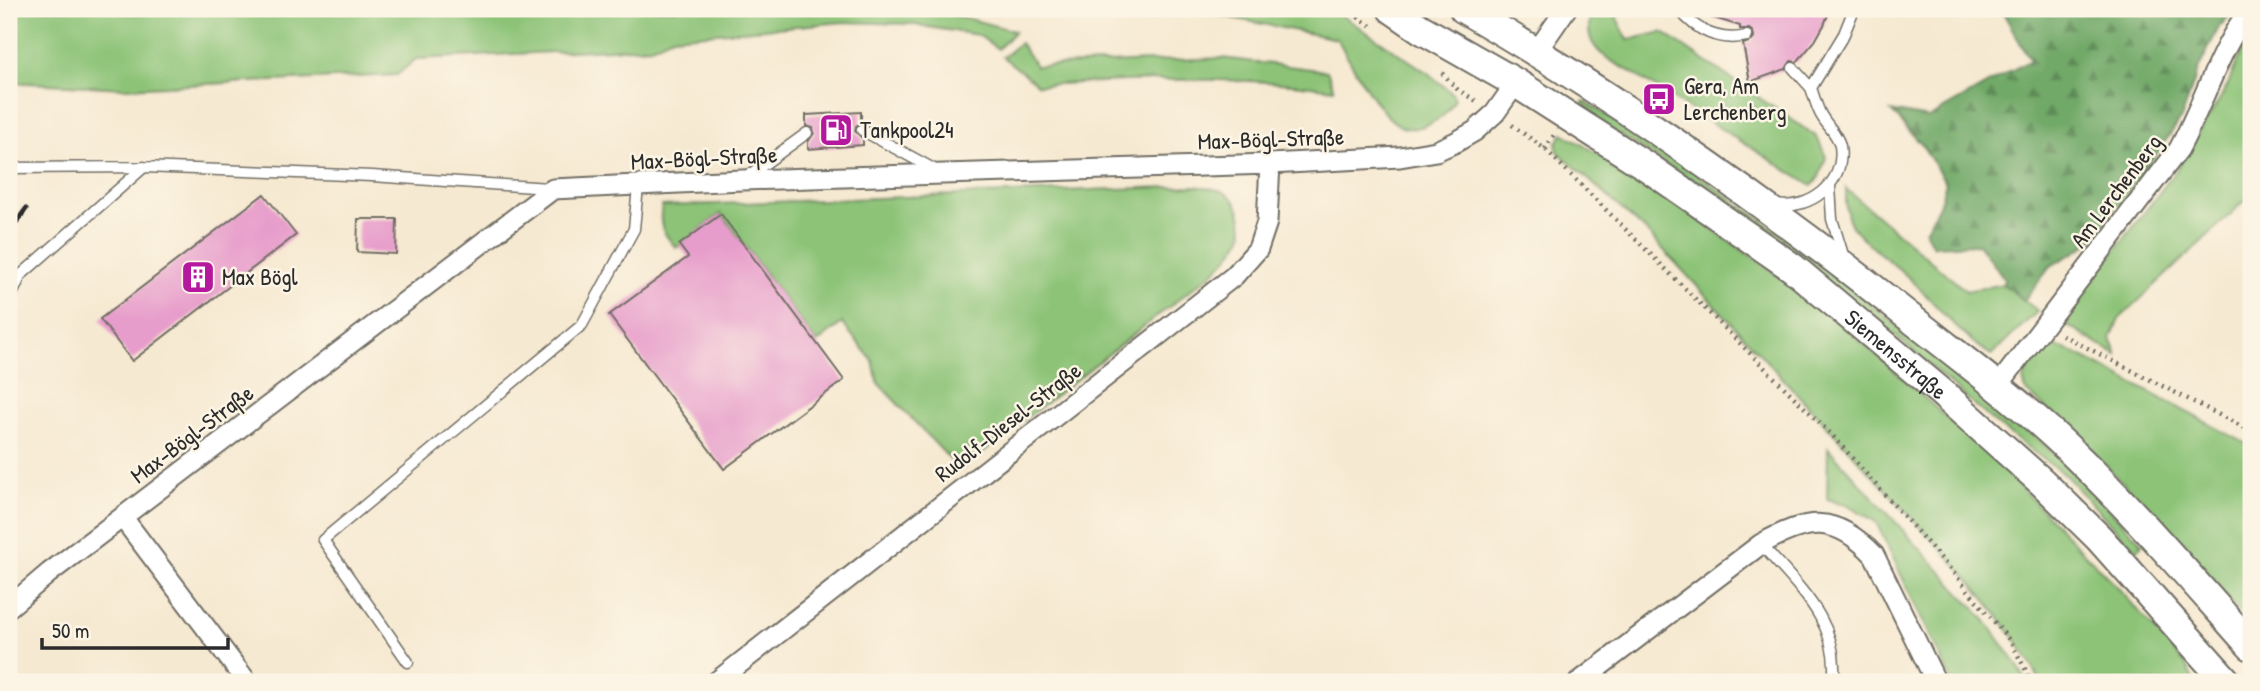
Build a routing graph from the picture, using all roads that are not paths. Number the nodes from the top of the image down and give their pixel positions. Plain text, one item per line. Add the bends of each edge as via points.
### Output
1 (1392, 9) edge
2 (1464, 9) edge
3 (1566, 9) edge
4 (1679, 9) edge
5 (1854, 9) edge
6 (2250, 9) edge
7 (1747, 36) dead end
8 (1537, 51) junction
9 (1793, 68) dead end
10 (1516, 83) junction
11 (1811, 88) junction
12 (862, 130) dead end
13 (807, 133) dead end
14 (1270, 164) junction
15 (144, 167) junction
16 (9, 168) edge
17 (944, 174) junction
18 (742, 180) junction
19 (638, 186) junction
20 (1830, 186) junction
21 (553, 189) junction
22 (1762, 203) junction
23 (1848, 268) junction
24 (9, 301) edge
25 (1997, 387) junction
26 (123, 518) junction
27 (1761, 544) junction
28 (9, 607) edge
29 (2251, 646) edge
30 (408, 662) dead end
31 (247, 682) edge
32 (716, 682) edge
33 (1580, 682) edge
34 (1833, 682) edge
35 (1936, 682) edge
36 (2227, 682) edge

1 - 10 main road, Siemensstraße
2 - 8 main road, Siemensstraße
3 - 8 street
4 - 7 lane via 1706,34
5 - 11 lane
6 - 25 street, Am Lerchenberg via 2226,47 2179,149
8 - 10 main road
8 - 22 main road, Siemensstraße
9 - 11 lane
10 - 14 street, Max-Bögl-Straße via 1495,113 1475,131 1436,151
10 - 36 main road, Siemensstraße via 1650,168 1793,268 1932,384 2090,528
11 - 20 lane via 1820,114 1840,143 1840,163
12 - 17 lane
13 - 18 lane
14 - 17 street, Max-Bögl-Straße
14 - 32 street, Rudolf-Diesel-Straße via 1267,222 1258,249 1234,276
15 - 16 lane
15 - 21 lane
15 - 24 lane via 21,275
17 - 18 street, Max-Bögl-Straße
18 - 19 street, Max-Bögl-Straße
19 - 21 street, Max-Bögl-Straße
19 - 30 lane via 634,229 583,325 323,540
20 - 22 lane via 1808,202
20 - 23 lane via 1832,219
21 - 26 street, Max-Bögl-Straße
22 - 23 main road, Siemensstraße
23 - 25 main road, Siemensstraße
25 - 29 main road, Siemensstraße via 2056,437 2143,525
26 - 28 street, Max-Bögl-Straße
26 - 31 street
27 - 33 street
27 - 34 lane via 1820,614 1831,638
27 - 35 street via 1782,532 1821,524 1842,527 1858,538 1885,575

